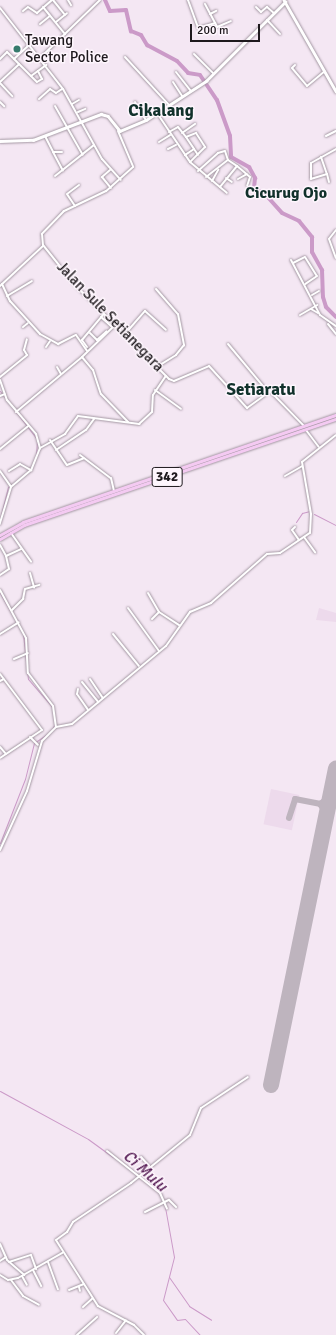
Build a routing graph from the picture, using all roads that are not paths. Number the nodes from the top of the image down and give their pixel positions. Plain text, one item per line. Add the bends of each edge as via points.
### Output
1 (45, 0) edge
2 (52, 0) edge
3 (68, 0) edge
4 (100, 0) edge
5 (188, 0) edge
6 (285, 1) edge
7 (48, 3) junction
8 (72, 4) dead end
9 (205, 4) dead end
10 (43, 7) junction
11 (0, 8) edge
12 (256, 8) dead end
13 (23, 11) dead end
14 (216, 11) dead end
15 (274, 13) junction
16 (210, 14) junction
17 (50, 16) junction
18 (267, 20) junction
19 (231, 21) dead end
20 (56, 22) junction
21 (215, 23) junction
22 (40, 24) dead end
23 (66, 34) junction
24 (280, 34) dead end
25 (30, 44) junction
26 (194, 54) dead end
27 (41, 57) junction
28 (125, 57) dead end
29 (0, 59) edge
30 (14, 59) junction
31 (19, 64) junction
32 (46, 65) junction
33 (295, 65) dead end
34 (38, 71) junction
35 (325, 71) junction
36 (176, 72) dead end
37 (213, 73) junction
38 (31, 76) junction
39 (173, 82) dead end
40 (0, 83) edge
41 (63, 89) junction
42 (191, 91) junction
43 (336, 91) edge
44 (12, 96) dead end
45 (182, 96) junction
46 (39, 98) dead end
47 (79, 100) dead end
48 (0, 102) edge
49 (135, 102) dead end
50 (72, 104) junction
51 (168, 105) junction
52 (4, 106) dead end
53 (55, 106) dead end
54 (85, 109) dead end
55 (78, 112) junction
56 (157, 113) junction
57 (82, 119) junction
58 (146, 120) junction
59 (194, 124) dead end
60 (65, 126) junction
61 (118, 131) junction
62 (336, 131) edge
63 (168, 132) junction
64 (182, 133) junction
65 (170, 135) junction
66 (45, 136) junction
67 (326, 136) dead end
68 (186, 138) junction
69 (0, 142) edge
70 (159, 142) dead end
71 (94, 145) junction
72 (176, 145) junction
73 (194, 149) junction
74 (336, 149) edge
75 (168, 150) dead end
76 (53, 152) junction
77 (62, 152) dead end
78 (82, 155) junction
79 (185, 155) junction
80 (198, 155) junction
81 (321, 157) junction
82 (228, 160) junction
83 (190, 162) junction
84 (237, 166) junction
85 (219, 169) junction
86 (110, 170) junction
87 (198, 170) junction
88 (63, 172) junction
89 (248, 174) junction
90 (327, 174) junction
91 (55, 176) dead end
92 (206, 177) junction
93 (226, 178) junction
94 (238, 179) dead end
95 (120, 180) junction
96 (212, 181) junction
97 (232, 182) dead end
98 (329, 182) dead end
99 (79, 185) dead end
100 (247, 186) dead end
101 (220, 187) junction
102 (111, 188) junction
103 (227, 193) dead end
104 (75, 206) junction
105 (336, 230) edge
106 (43, 245) junction
107 (336, 258) edge
108 (32, 280) dead end
109 (305, 284) junction
110 (1, 285) edge
111 (156, 289) dead end
112 (319, 291) dead end
113 (312, 295) junction
114 (7, 296) junction
115 (317, 305) junction
116 (311, 309) junction
117 (318, 313) junction
118 (104, 314) junction
119 (300, 316) dead end
120 (101, 317) junction
121 (28, 322) junction
122 (328, 324) junction
123 (113, 326) junction
124 (336, 326) edge
125 (23, 327) dead end
126 (166, 330) dead end
127 (106, 331) dead end
128 (90, 333) junction
129 (336, 334) edge
130 (124, 335) junction
131 (27, 339) dead end
132 (50, 341) junction
133 (228, 344) dead end
134 (87, 346) dead end
135 (46, 347) dead end
136 (87, 351) junction
137 (82, 357) junction
138 (57, 367) dead end
139 (157, 367) junction
140 (61, 374) junction
141 (166, 376) junction
142 (0, 377) edge
143 (0, 380) edge
144 (155, 390) junction
145 (268, 392) junction
146 (2, 395) edge
147 (181, 409) dead end
148 (16, 412) junction
149 (336, 415) edge
150 (94, 419) junction
151 (331, 419) junction
152 (336, 419) edge
153 (129, 423) junction
154 (27, 427) junction
155 (305, 428) junction
156 (336, 435) edge
157 (279, 439) junction
158 (50, 440) junction
159 (319, 447) junction
160 (40, 448) junction
161 (0, 449) edge
162 (56, 450) junction
163 (80, 455) dead end
164 (84, 458) junction
165 (302, 466) junction
166 (30, 469) junction
167 (0, 471) edge
168 (9, 471) dead end
169 (285, 476) dead end
170 (10, 486) junction
171 (115, 492) junction
172 (108, 495) junction
173 (0, 524) edge
174 (295, 527) dead end
175 (10, 532) junction
176 (0, 534) edge
177 (304, 538) junction
178 (0, 539) edge
179 (299, 540) junction
180 (0, 545) edge
181 (21, 549) junction
182 (315, 552) dead end
183 (6, 556) junction
184 (31, 562) dead end
185 (30, 573) dead end
186 (0, 575) edge
187 (39, 585) dead end
188 (34, 587) junction
189 (0, 591) edge
190 (148, 593) dead end
191 (128, 608) dead end
192 (12, 611) junction
193 (159, 612) junction
194 (152, 619) dead end
195 (19, 622) junction
196 (179, 626) junction
197 (0, 634) edge
198 (113, 634) dead end
199 (159, 651) junction
200 (26, 654) junction
201 (14, 659) dead end
202 (139, 666) junction
203 (0, 674) edge
204 (4, 679) junction
205 (90, 680) dead end
206 (0, 681) edge
207 (82, 682) dead end
208 (78, 689) dead end
209 (103, 698) junction
210 (98, 702) junction
211 (88, 710) junction
212 (56, 728) junction
213 (30, 736) junction
214 (38, 745) junction
215 (0, 747) edge
216 (6, 754) junction
217 (0, 758) edge
218 (0, 850) edge
219 (248, 1078) dead end
220 (107, 1151) dead end
221 (141, 1156) dead end
222 (150, 1167) junction
223 (140, 1176) junction
224 (165, 1202) junction
225 (176, 1207) dead end
226 (167, 1209) dead end
227 (145, 1212) dead end
228 (0, 1244) edge
229 (63, 1253) junction
230 (6, 1257) junction
231 (0, 1261) edge
232 (9, 1262) junction
233 (48, 1262) junction
234 (36, 1268) junction
235 (33, 1270) junction
236 (0, 1275) edge
237 (23, 1275) junction
238 (11, 1280) junction
239 (84, 1284) junction
240 (26, 1285) dead end
241 (41, 1286) dead end
242 (79, 1287) junction
243 (58, 1289) dead end
244 (70, 1290) dead end
245 (80, 1291) dead end
246 (93, 1298) junction
247 (39, 1305) dead end
248 (84, 1307) dead end
249 (97, 1317) dead end
250 (126, 1320) junction
251 (116, 1333) dead end
252 (77, 1335) edge
253 (144, 1335) edge

1 - 7 street
2 - 7 street
2 - 20 street via 66,14
3 - 8 street
4 - 23 street
5 - 21 street via 198,28
6 - 15 street
6 - 35 street
7 - 10 street
9 - 16 street
10 - 13 street via 36,13 28,7
10 - 17 street
11 - 25 street
12 - 15 street via 261,12 267,6
14 - 16 street
15 - 18 street
16 - 21 street
17 - 20 street
17 - 22 street
18 - 24 street
18 - 37 street
19 - 21 street via 218,28
20 - 23 street
23 - 27 street
25 - 27 street
25 - 30 street
26 - 37 street
27 - 32 street
28 - 51 street
29 - 30 street via 7,52
30 - 31 street
31 - 38 street
31 - 40 street
32 - 34 street
32 - 41 street
33 - 35 street via 292,68 307,86
34 - 38 street
34 - 38 street via 41,80 36,82
35 - 43 street
36 - 42 street
37 - 42 street
39 - 45 street
40 - 44 street
41 - 46 street via 56,94 50,89
41 - 50 street
42 - 45 street
45 - 51 street
47 - 50 street
48 - 52 street
49 - 58 street
50 - 55 street
51 - 56 street
53 - 60 street
54 - 55 street
55 - 57 street
56 - 58 street
56 - 63 street
57 - 60 street
57 - 61 street via 106,115
57 - 71 street
58 - 61 street
59 - 64 street
60 - 66 street
60 - 78 street
61 - 95 street via 134,164
62 - 67 street
63 - 64 street via 177,127
63 - 65 street
64 - 68 street
65 - 70 street
65 - 72 street
66 - 69 street via 29,141
66 - 76 street
68 - 73 street
68 - 80 street via 196,133 205,146
71 - 78 street
71 - 86 street
72 - 75 street
72 - 79 street
73 - 79 street
73 - 80 street
74 - 81 street
76 - 77 street
76 - 88 street
78 - 88 street
79 - 83 street
80 - 83 street
81 - 90 street
81 - 90 street via 312,162 310,179
82 - 84 street
82 - 85 street
82 - 87 street via 227,153 222,151
83 - 87 street
84 - 89 street
84 - 93 street
85 - 92 street
85 - 96 street
86 - 95 street
86 - 102 street via 102,177
87 - 92 street
88 - 91 street
89 - 94 street
89 - 100 street via 251,181
90 - 98 street
92 - 96 street
93 - 97 street
93 - 101 street
95 - 102 street
96 - 101 street
99 - 104 street via 67,194
101 - 103 street
102 - 104 street
104 - 106 street via 62,213 43,233 40,239
105 - 107 street via 329,236
106 - 110 street
106 - 118 street, Jalan Sule Setianegara
108 - 114 street
109 - 109 street via 292,262 306,257 317,276
109 - 113 street
110 - 114 street
111 - 139 street via 178,314 184,345 176,356
112 - 113 street
113 - 115 street
114 - 121 street
115 - 116 street
115 - 117 street
116 - 117 street
116 - 119 street
117 - 122 street
118 - 120 street
118 - 123 street, Jalan Sule Setianegara
120 - 123 street
120 - 128 street
121 - 125 street
121 - 132 street
122 - 124 street
122 - 129 street
123 - 130 street, Jalan Sule Setianegara
123 - 136 street
126 - 130 street via 145,311
127 - 128 street via 97,340
128 - 134 street via 82,340
130 - 139 street, Jalan Sule Setianegara
131 - 142 street via 24,350 27,355
132 - 135 street
132 - 136 street via 64,343 76,335
133 - 145 street
136 - 137 street
137 - 140 street
137 - 153 street via 93,370 101,394
138 - 140 street
139 - 141 street, Jalan Sule Setianegara
140 - 148 street
141 - 144 street
141 - 145 street, Jalan Sule Setianegara via 174,381 209,366 248,408
143 - 146 street
144 - 147 street
144 - 153 street via 152,412 139,424
145 - 155 street
146 - 148 street
148 - 154 street
149 - 151 main road, 342
150 - 153 street
150 - 158 street via 78,416 64,434
150 - 162 street via 86,430
151 - 152 main road, 342
151 - 155 main road, 342
154 - 160 street via 37,437
154 - 161 street
155 - 157 main road, 342
155 - 159 street
156 - 159 street
157 - 171 main road, 342
157 - 172 main road, 342
158 - 160 street
158 - 162 street
159 - 165 street via 304,458
160 - 166 street
162 - 164 street via 68,465
163 - 164 street
164 - 171 street via 111,478
165 - 169 street
165 - 177 street via 312,530
166 - 168 street via 20,464
166 - 170 street
167 - 170 street
170 - 173 street
171 - 172 main road, 342
172 - 175 main road, 342
172 - 176 main road, 342 via 23,522
174 - 179 street via 292,530
175 - 178 main road, 342
175 - 181 street
177 - 179 street
177 - 182 street
179 - 196 street via 280,553 266,554 211,603 190,612
180 - 183 street
181 - 183 street
181 - 184 street
183 - 186 street via 10,569
185 - 188 street
187 - 188 street
188 - 192 street via 24,590 23,600
189 - 192 street
190 - 193 street
191 - 199 street
192 - 195 street
193 - 194 street
193 - 196 street
195 - 197 street
195 - 200 street via 27,640
196 - 199 street via 172,640
198 - 202 street
199 - 202 street
200 - 201 street
200 - 212 street via 28,673 53,706
202 - 209 street
203 - 204 street
204 - 206 street
204 - 213 street via 41,728
205 - 209 street
207 - 210 street
208 - 211 street via 77,694
209 - 210 street
210 - 211 street
211 - 212 street via 72,724
212 - 214 street
213 - 214 street
213 - 216 street
214 - 218 street via 27,791
215 - 216 street
216 - 217 street
219 - 222 street via 198,1110 190,1135
220 - 223 street
221 - 222 street
222 - 223 street
223 - 224 street
223 - 229 street via 73,1222 67,1232 56,1240
224 - 225 street via 170,1201
224 - 226 street
224 - 227 street
228 - 230 street
229 - 233 street
229 - 239 street
230 - 231 street
230 - 232 street
232 - 234 street via 31,1255
232 - 237 street
233 - 234 street
233 - 243 street
234 - 235 street
235 - 237 street
235 - 241 street
236 - 238 street
237 - 238 street
237 - 240 street
238 - 247 street via 23,1296
239 - 242 street
239 - 246 street
242 - 244 street via 77,1285
242 - 245 street
246 - 248 street
246 - 250 street via 105,1311
249 - 252 street
250 - 251 street
250 - 253 street

